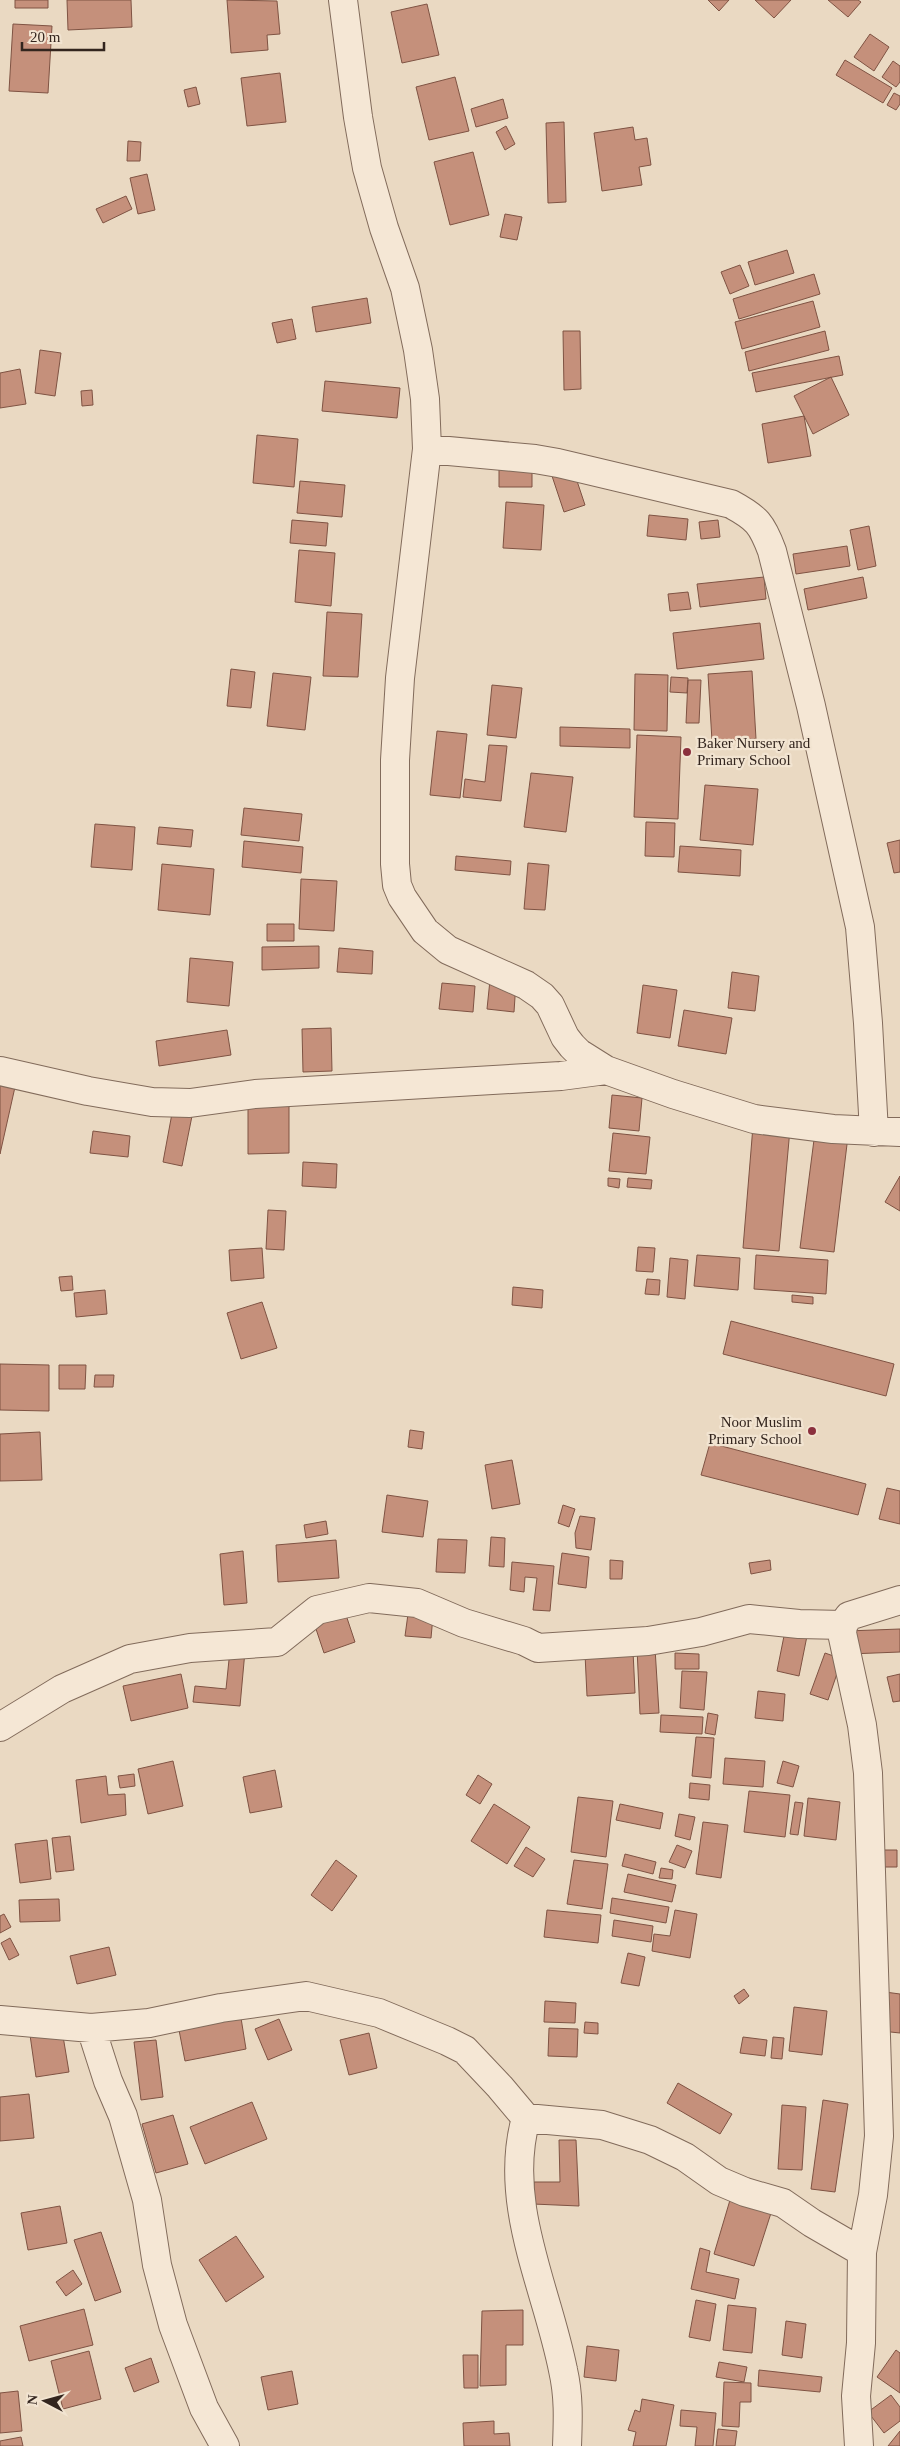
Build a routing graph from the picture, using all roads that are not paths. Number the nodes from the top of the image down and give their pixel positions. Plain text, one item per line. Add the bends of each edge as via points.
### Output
1 (343, 0) edge
2 (427, 449) junction
3 (606, 1070) junction
4 (0, 1071) edge
5 (887, 1132) edge
6 (900, 1600) edge
7 (843, 1624) junction
8 (0, 1727) edge
9 (0, 2020) edge
10 (91, 2028) junction
11 (526, 2118) junction
12 (890, 2138) edge
13 (862, 2252) junction
14 (225, 2446) edge
15 (567, 2446) edge
16 (859, 2446) edge

1 - 2 street via 367,168 405,288 418,350 425,399
2 - 3 street via 396,736 394,832 397,885 410,912 434,941 461,957 526,985 542,996 572,1046
2 - 5 street via 558,463 731,504 752,515 763,527 810,706 860,927 868,1023
3 - 4 street via 561,1076 255,1094 190,1103 152,1102
3 - 5 street via 754,1119
6 - 7 street via 848,1616
7 - 8 street via 749,1619 648,1641 538,1648 464,1623 417,1602 369,1598 317,1610 277,1642 190,1648 130,1659 62,1689
7 - 12 street via 868,1773
9 - 10 street
10 - 11 street via 149,2023 221,2008 306,1996 342,2003 407,2024 465,2050
10 - 14 street via 147,2200 173,2325 204,2408
11 - 13 street via 602,2125 650,2140 719,2180 783,2203
11 - 15 street via 521,2135 519,2168 524,2226 564,2371 568,2400
12 - 13 street via 873,2195
13 - 16 street via 861,2343 856,2396

